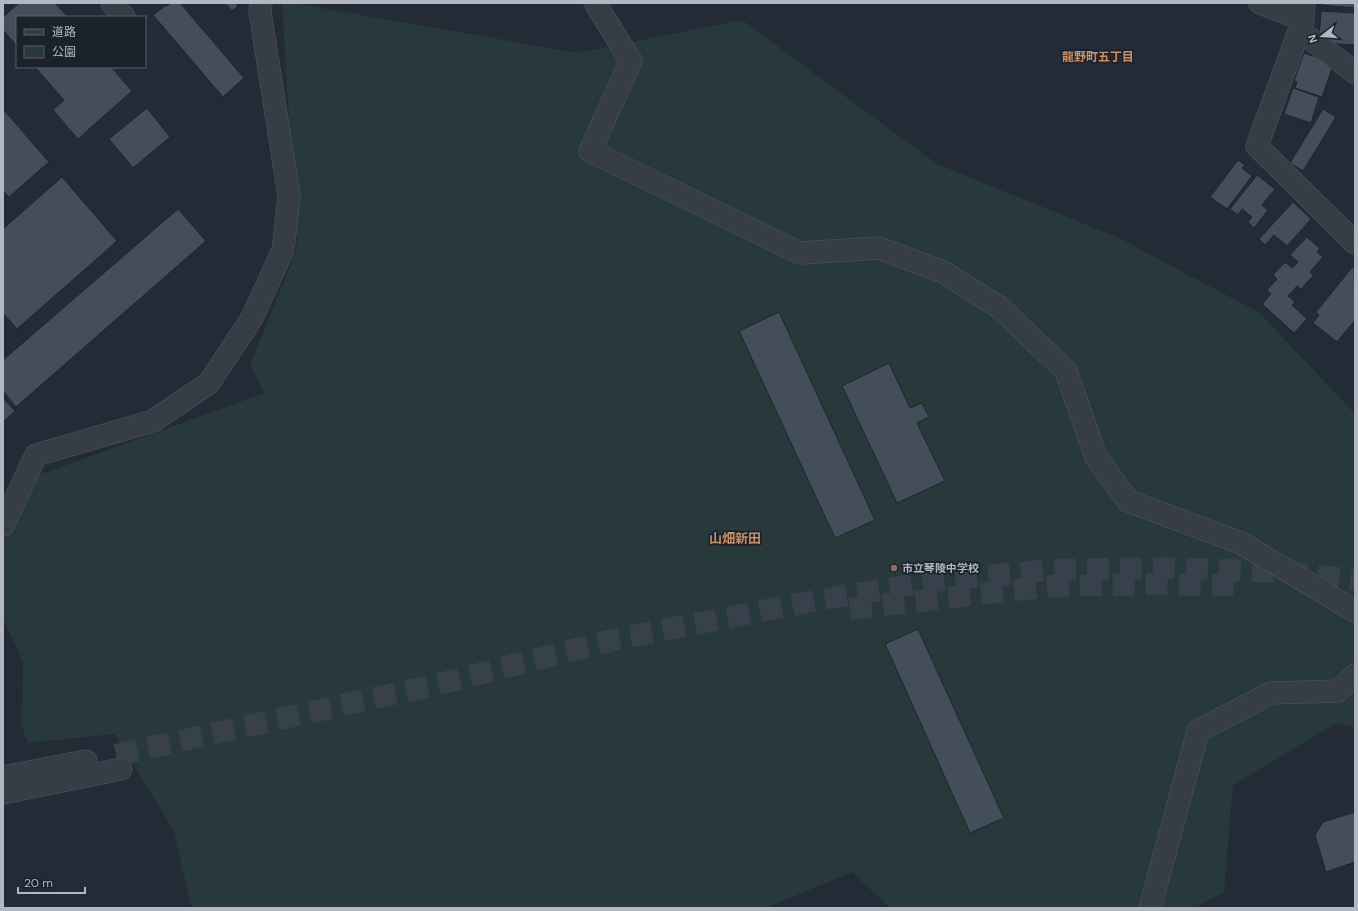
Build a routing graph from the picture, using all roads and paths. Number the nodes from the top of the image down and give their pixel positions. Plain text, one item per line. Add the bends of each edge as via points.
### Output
1 (112, 3) edge
2 (262, 3) edge
3 (595, 3) edge
4 (1260, 3) edge
5 (123, 16) edge
6 (1302, 18) edge
7 (1355, 73) edge
8 (1355, 243) edge
9 (3, 525) edge
10 (1355, 611) edge
11 (1355, 675) edge
12 (3, 777) edge
13 (3, 793) edge
14 (1150, 908) edge

1 - 5 street
2 - 9 street via 260,12 289,196 283,250 252,318 209,383 153,422 36,455
3 - 10 street via 631,61 590,151 800,253 879,248 943,272 999,307 1066,371 1096,457 1128,501 1240,543
4 - 6 street
6 - 7 street
6 - 8 street via 1257,146
11 - 14 street via 1338,691 1271,693 1198,731
12 - 13 street via 119,762

